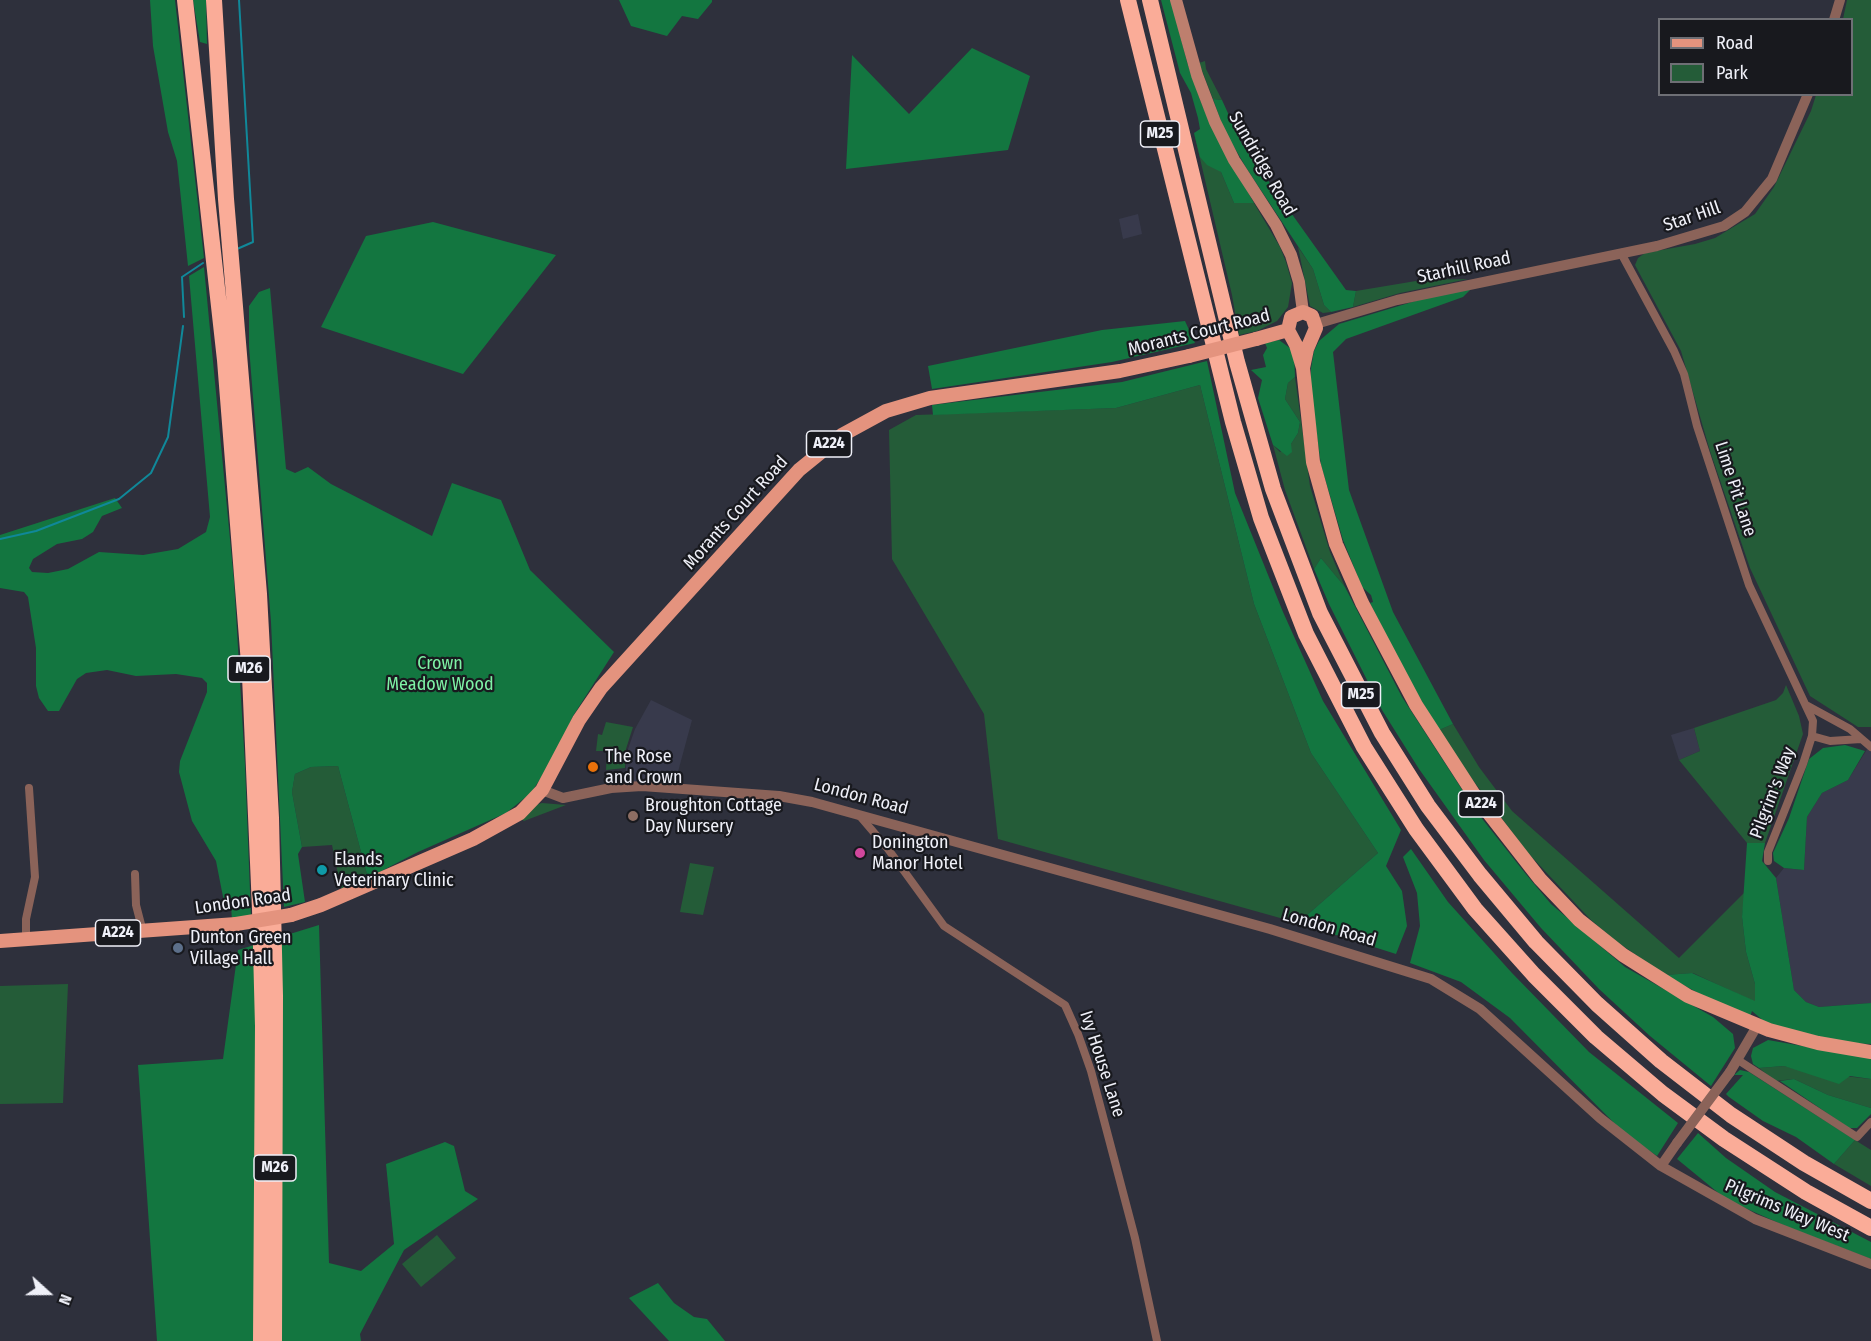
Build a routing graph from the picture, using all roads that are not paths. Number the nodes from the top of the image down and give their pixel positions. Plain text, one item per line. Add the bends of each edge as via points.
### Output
1 (185, 0) edge
2 (214, 0) edge
3 (1128, 0) edge
4 (1150, 0) edge
5 (1176, 0) edge
6 (1840, 0) edge
7 (1835, 18) edge
8 (1807, 96) edge
9 (1621, 253) junction
10 (1303, 312) junction
11 (1314, 330) junction
12 (1291, 334) junction
13 (1303, 368) junction
14 (1806, 705) junction
15 (1812, 736) junction
16 (1861, 740) junction
17 (1871, 747) edge
18 (29, 788) dead end
19 (542, 790) junction
20 (858, 815) junction
21 (1768, 861) dead end
22 (135, 874) dead end
23 (143, 932) junction
24 (26, 939) junction
25 (0, 941) edge
26 (1757, 1026) junction
27 (1871, 1052) edge
28 (1738, 1060) junction
29 (1871, 1122) edge
30 (1661, 1166) junction
31 (1871, 1201) edge
32 (1871, 1228) edge
33 (1871, 1264) edge
34 (261, 1341) edge
35 (274, 1341) edge
36 (1157, 1341) edge

1 - 34 highway, M26 via 225,360 249,653 262,1014
2 - 35 highway, M26 via 258,584 271,818 275,984
3 - 32 highway, M25 via 1193,268 1261,518 1306,634 1364,747 1416,830 1475,909 1596,1037 1724,1139
4 - 31 highway, M25 via 1237,362 1273,489 1320,613 1382,733 1428,806 1480,875 1536,942 1597,1004 1661,1061 1731,1115
5 - 10 main road, Sundridge Road via 1215,123 1291,255
6 - 7 street
8 - 9 street, Star Hill via 1772,178 1745,212 1703,234
9 - 11 street, Starhill Road via 1397,300
9 - 14 street, Lime Pit Lane via 1674,351 1749,585
10 - 11 main road via 1312,316
10 - 12 main road via 1291,317
11 - 12 main road via 1302,341
11 - 13 main road, A224
12 - 13 main road, A224
12 - 19 main road, Morants Court Road / A224, bridge via 1120,371 930,398 886,411 842,435 799,470 601,688 579,720
13 - 26 main road, A224 via 1313,462 1336,544 1391,660 1473,793 1540,879 1588,927 1658,979
14 - 15 street, Lime Pit Lane via 1813,721
14 - 16 street via 1850,729
15 - 16 street via 1830,741
15 - 21 street, Pilgrim's Way
16 - 17 street
18 - 24 street via 35,877
19 - 20 street, London Road via 563,798 642,786 779,796
19 - 23 main road, London Road / A224, bridge via 520,813 492,831 321,905 291,915 236,924
20 - 30 street, London Road via 1270,929 1431,979 1480,1009 1609,1126
20 - 36 street, Ivy House Lane via 944,926 1065,1005 1091,1071 1135,1238
22 - 23 street via 136,906
23 - 24 main road, London Road / A224
24 - 25 main road, London Road / A224
26 - 27 main road, A224 via 1818,1043
26 - 28 street
28 - 29 street via 1857,1137
28 - 30 street, bridge
30 - 33 street, Pilgrims Way West via 1755,1219

